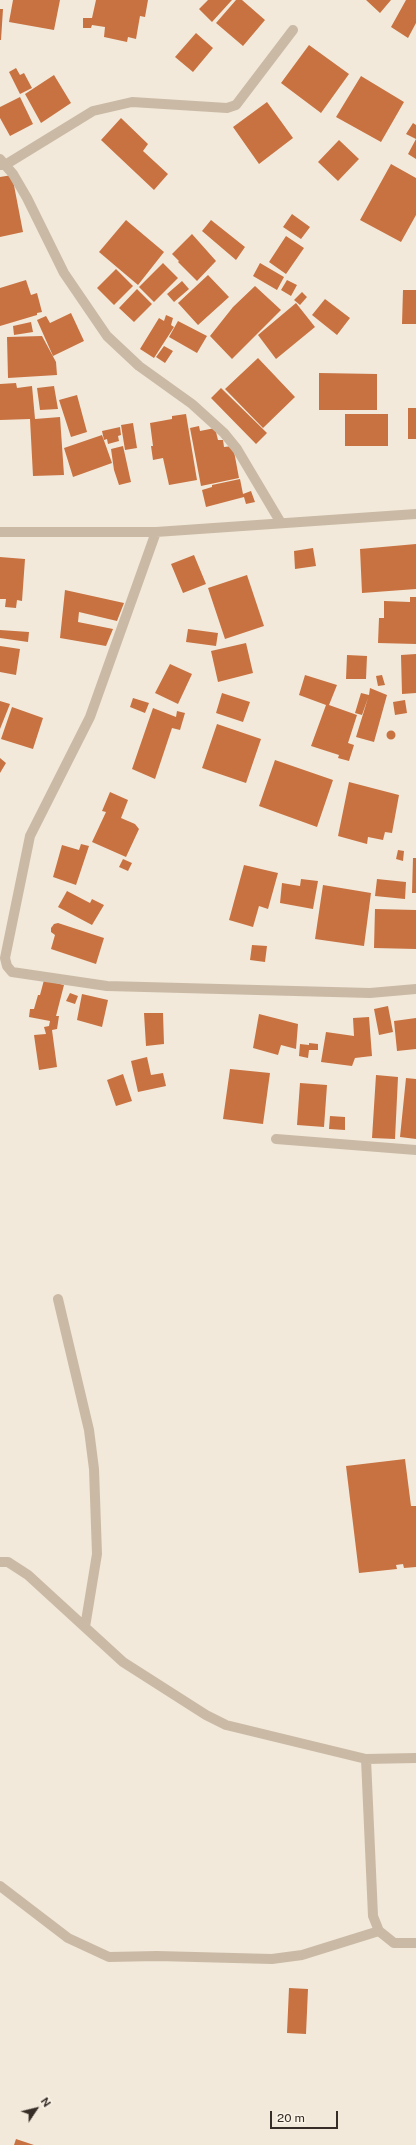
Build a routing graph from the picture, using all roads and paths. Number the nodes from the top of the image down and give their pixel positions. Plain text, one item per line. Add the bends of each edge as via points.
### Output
1 (293, 30) dead end
2 (2, 163) edge
3 (416, 514) edge
4 (281, 523) junction
5 (0, 532) edge
6 (156, 532) junction
7 (416, 989) edge
8 (276, 1139) dead end
9 (416, 1150) edge
10 (58, 1299) dead end
11 (0, 1562) edge
12 (85, 1627) junction
13 (416, 1758) edge
14 (366, 1759) junction
15 (0, 1886) edge
16 (379, 1931) junction
17 (416, 1943) edge

1 - 2 street via 236,105 227,108 132,102 93,111
2 - 4 street via 13,174 27,198 64,273 107,336 139,366 192,404 224,433 237,449
3 - 4 street
4 - 6 street
5 - 6 street
6 - 7 street via 90,717 30,836 5,958 7,966 12,972 108,986 370,993
8 - 9 street
10 - 12 street via 89,1430 94,1469 97,1554
11 - 12 street via 8,1562 28,1575
12 - 14 street via 123,1662 226,1725
13 - 14 street
14 - 16 street via 373,1916
15 - 16 street via 68,1938 109,1957 272,1958 302,1955
16 - 17 street via 394,1943

